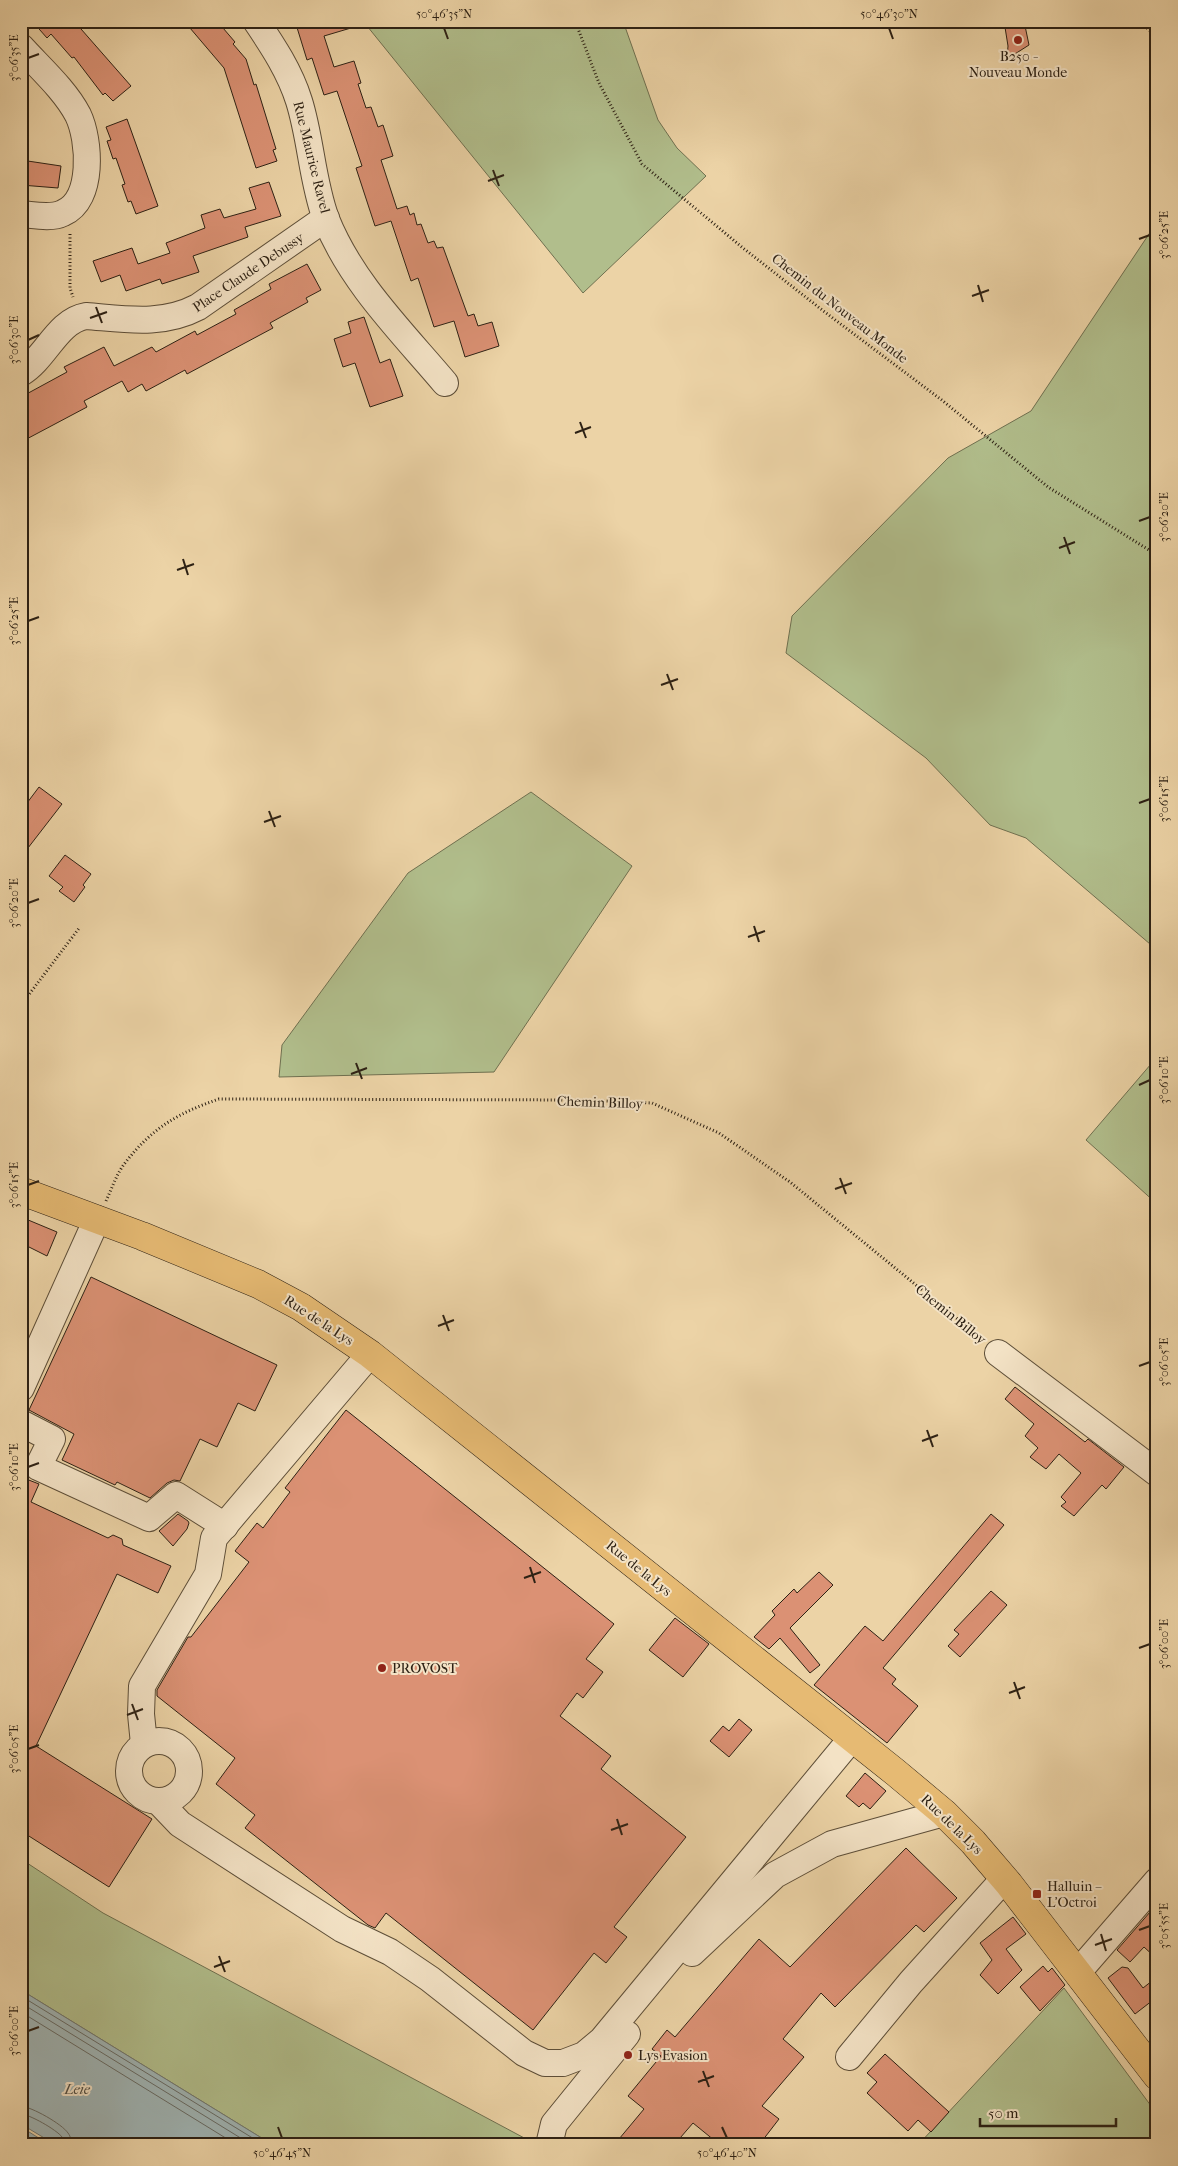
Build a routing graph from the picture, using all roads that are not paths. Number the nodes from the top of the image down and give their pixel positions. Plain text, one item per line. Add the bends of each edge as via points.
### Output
1 (256, 21) edge
2 (21, 47) edge
3 (21, 214) edge
4 (326, 218) junction
5 (21, 372) edge
6 (445, 383) dead end
7 (21, 1191) edge
8 (97, 1219) junction
9 (998, 1353) road end
10 (370, 1354) junction
11 (21, 1388) edge
12 (21, 1423) edge
13 (1157, 1473) edge
14 (225, 1526) junction
15 (852, 1738) junction
16 (144, 1744) junction
17 (158, 1802) junction
18 (944, 1814) junction
19 (1004, 1879) junction
20 (1157, 1881) edge
21 (1078, 1972) junction
22 (849, 2057) dead end
23 (1157, 2076) edge
24 (549, 2145) edge

1 - 4 street, Rue Maurice Ravel via 293,83
2 - 3 street via 70,102 84,131 86,147 85,184 70,210 53,216
4 - 5 street, Place Claude Debussy via 185,314 143,321 78,317 65,325 35,362
4 - 6 street, Rue Maurice Ravel via 352,271
7 - 8 main road, Rue de la Lys
8 - 10 main road, Rue de la Lys via 258,1284 316,1316
8 - 11 street
9 - 13 street, Chemin Billoy
10 - 14 street
10 - 15 main road, Rue de la Lys
12 - 14 street via 52,1439 38,1467 149,1518 176,1495
14 - 16 street via 214,1538 208,1574 142,1686
15 - 17 street via 602,2040 584,2055 563,2063 545,2063 524,2053 430,1979 390,1952 342,1929 180,1824
15 - 18 main road, Rue de la Lys
16 - 17 street via 131,1759 129,1779 140,1795
16 - 17 street via 164,1741 173,1744 188,1764 184,1788 168,1800
18 - 19 main road, Rue de la Lys
18 - 24 street via 832,1844 775,1875 691,1954 554,2124
19 - 21 main road, Rue de la Lys
19 - 22 street
20 - 21 street
21 - 23 main road, Rue de la Lys

